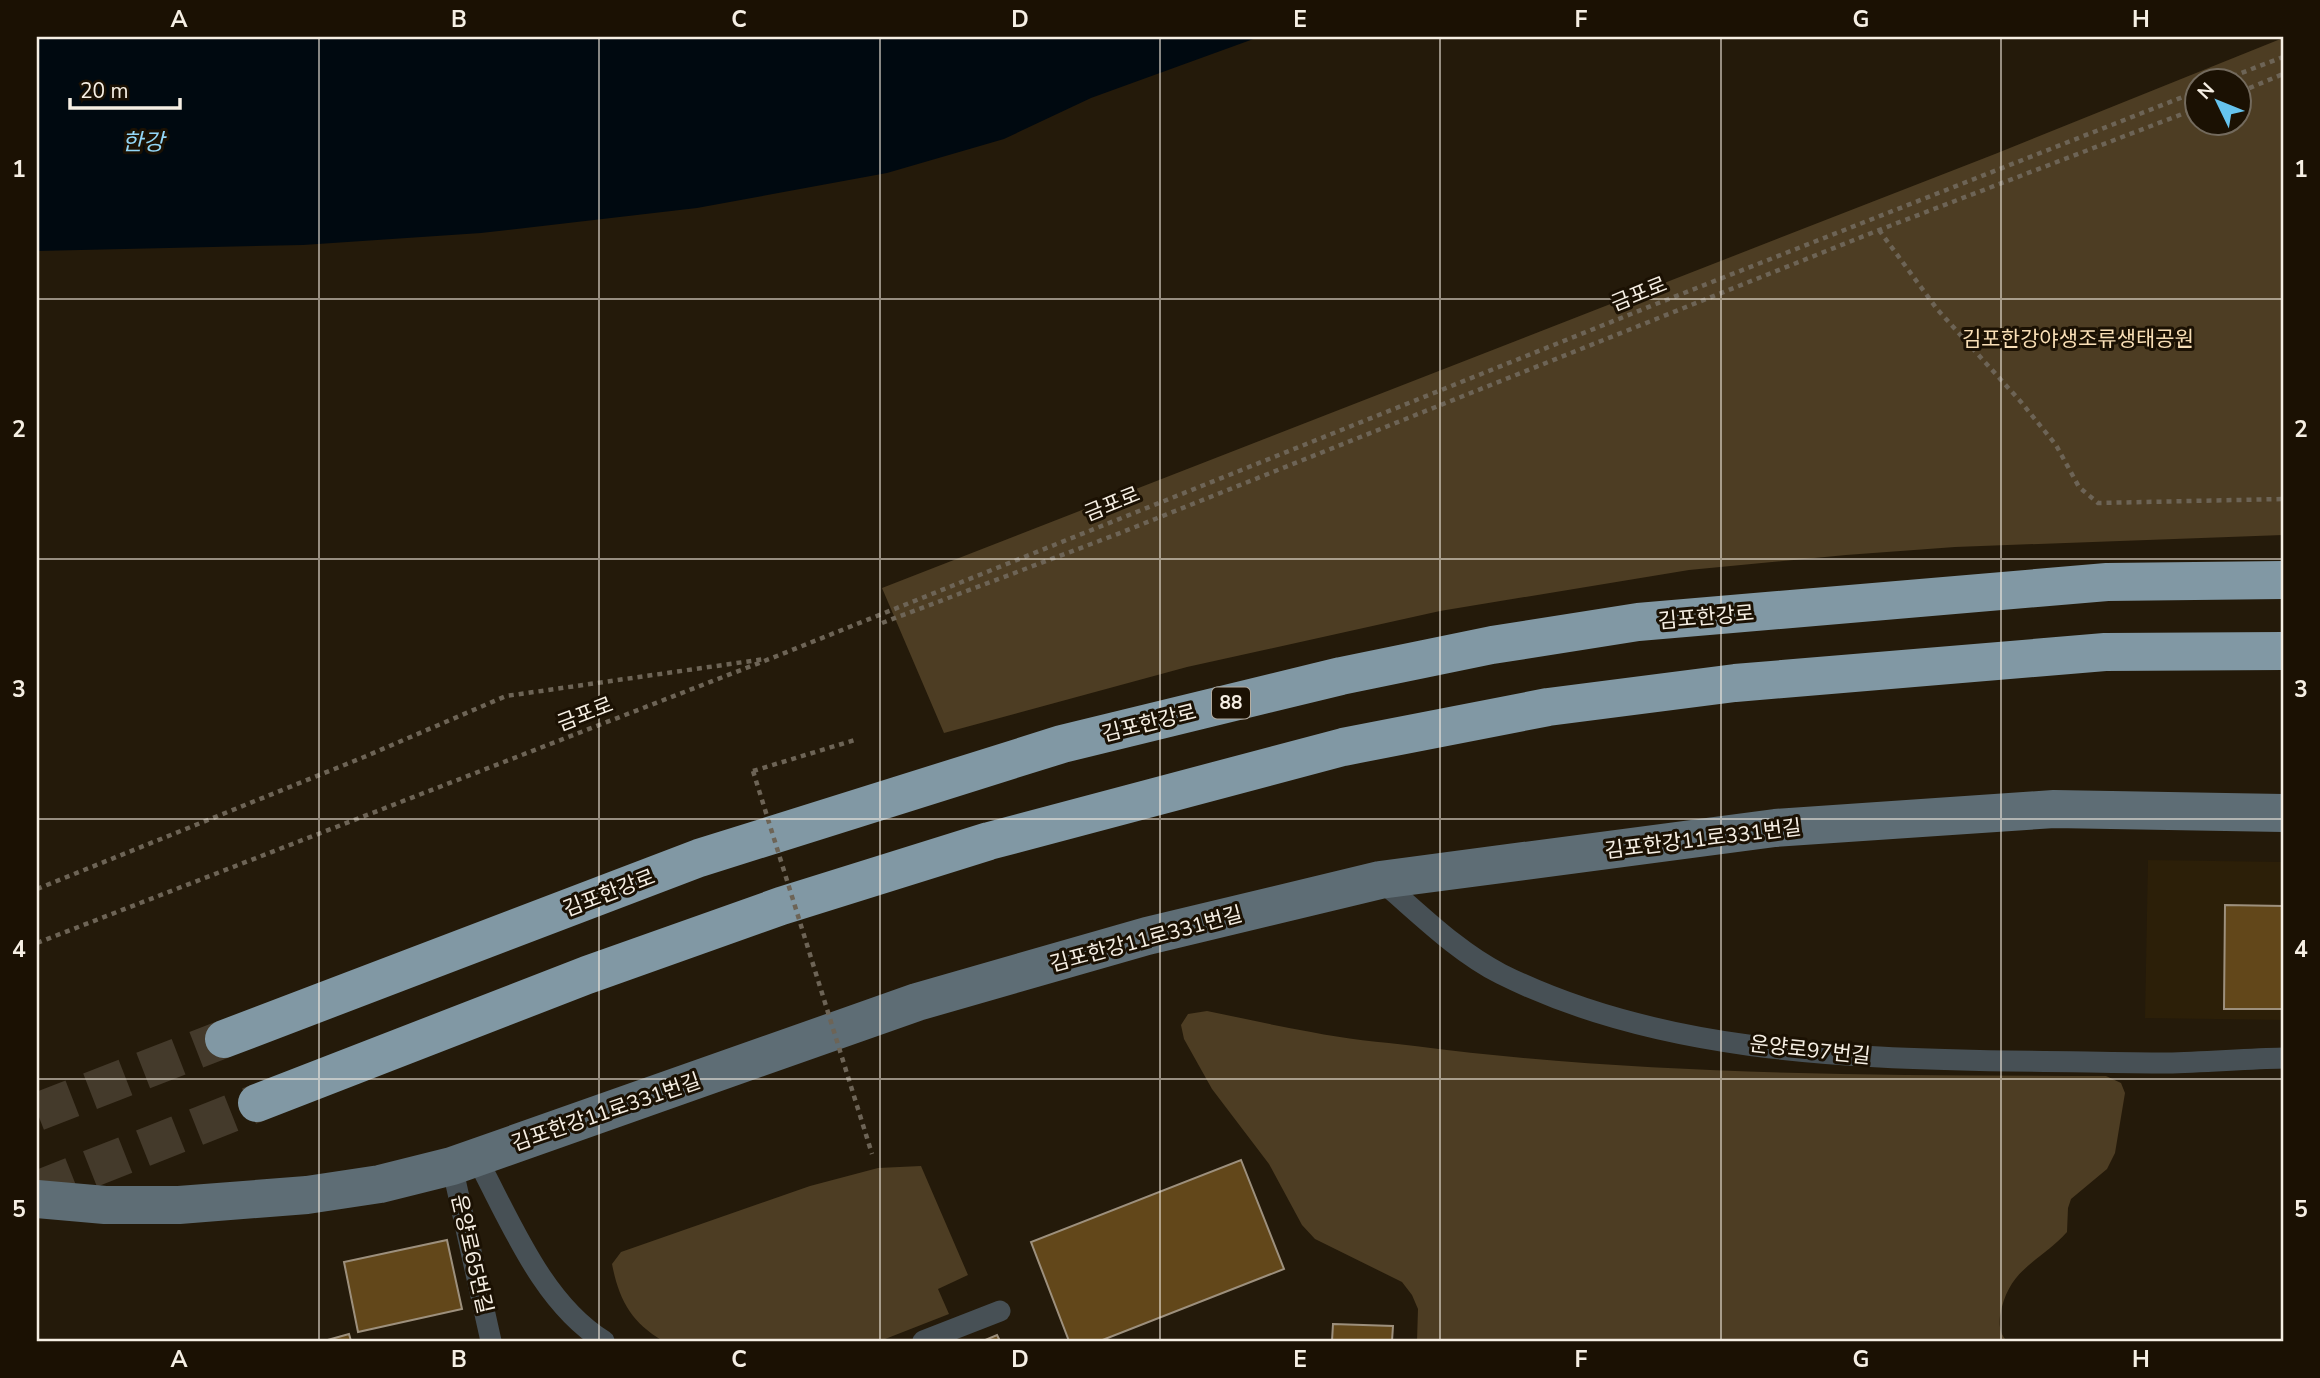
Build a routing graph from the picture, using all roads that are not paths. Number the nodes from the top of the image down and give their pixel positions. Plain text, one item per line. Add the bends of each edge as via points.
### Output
1 (2283, 580) edge
2 (2283, 651) edge
3 (2283, 813) edge
4 (1381, 880) junction
5 (224, 1039) tunnel mouth
6 (2283, 1058) edge
7 (257, 1103) tunnel mouth
8 (464, 1161) junction
9 (37, 1199) edge
10 (1000, 1311) dead end
11 (491, 1341) edge
12 (604, 1341) edge
13 (923, 1341) edge

1 - 5 highway, 김포한강로 / 88 via 2107,582 1638,622 1341,676 1062,744 699,859
2 - 7 highway via 2105,652 1735,683 1548,707 1343,747 989,841 781,906 587,975
3 - 4 main road, 김포한강11로331번길 via 2054,809 1789,827
4 - 6 lane, 운양로97번길 via 1464,951 1500,973 1553,997 1640,1026 1793,1049 1913,1059 2169,1063
4 - 8 main road, 김포한강11로331번길 via 1147,936 917,1002
8 - 9 main road, 김포한강11로331번길 via 380,1184 307,1195 179,1205
8 - 11 lane, 운양로65번길
8 - 12 lane via 559,1304
10 - 13 lane

